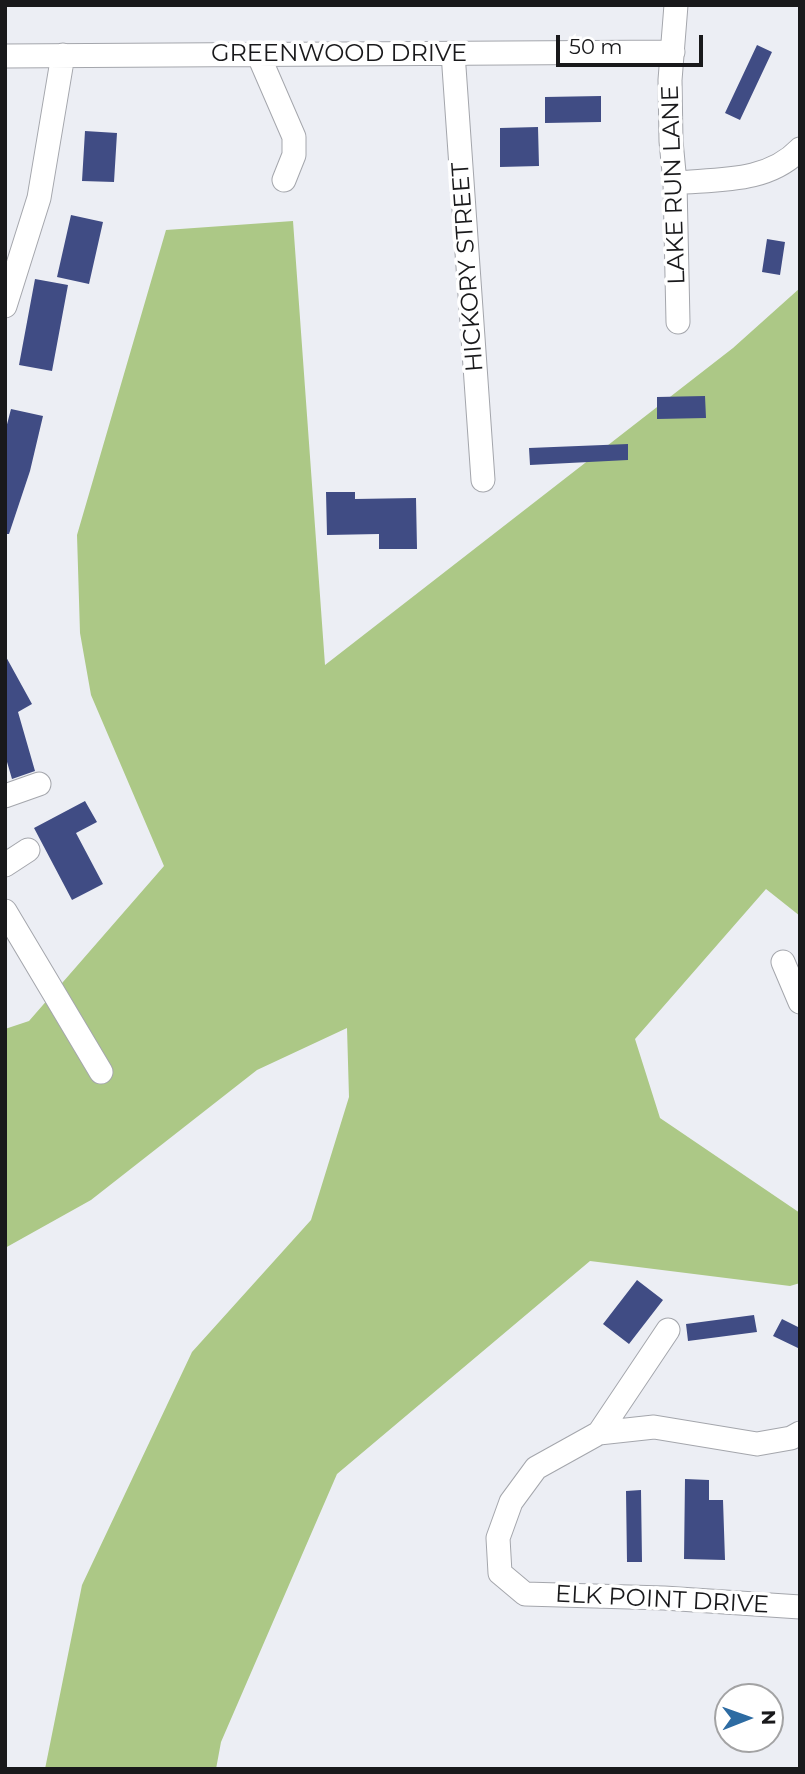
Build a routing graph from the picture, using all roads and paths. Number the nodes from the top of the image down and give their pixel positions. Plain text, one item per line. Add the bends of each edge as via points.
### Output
1 (676, 5) edge
2 (673, 52) junction
3 (453, 53) junction
4 (258, 54) junction
5 (63, 55) junction
6 (5, 56) edge
7 (800, 149) edge
8 (284, 180) dead end
9 (675, 183) junction
10 (5, 306) edge
11 (678, 322) dead end
12 (483, 480) dead end
13 (39, 784) dead end
14 (5, 796) edge
15 (28, 850) dead end
16 (5, 865) edge
17 (5, 911) edge
18 (783, 962) dead end
19 (800, 1002) edge
20 (101, 1072) dead end
21 (668, 1329) dead end
22 (599, 1433) junction
23 (800, 1433) edge
24 (800, 1607) edge

1 - 2 street, LAKE RUN LANE
2 - 3 street, GREENWOOD DRIVE
2 - 9 street, LAKE RUN LANE
3 - 4 street, GREENWOOD DRIVE
3 - 12 street, HICKORY STREET
4 - 5 street, GREENWOOD DRIVE
4 - 8 street via 294,137 294,155
5 - 6 street, GREENWOOD DRIVE
5 - 10 street via 39,198
7 - 9 street via 754,176
9 - 11 street, LAKE RUN LANE
13 - 14 street
15 - 16 street
17 - 20 street
18 - 19 street
21 - 22 street
22 - 23 street via 654,1427 757,1444
22 - 24 street, ELK POINT DRIVE via 536,1468 511,1502 498,1538 500,1573 525,1594

